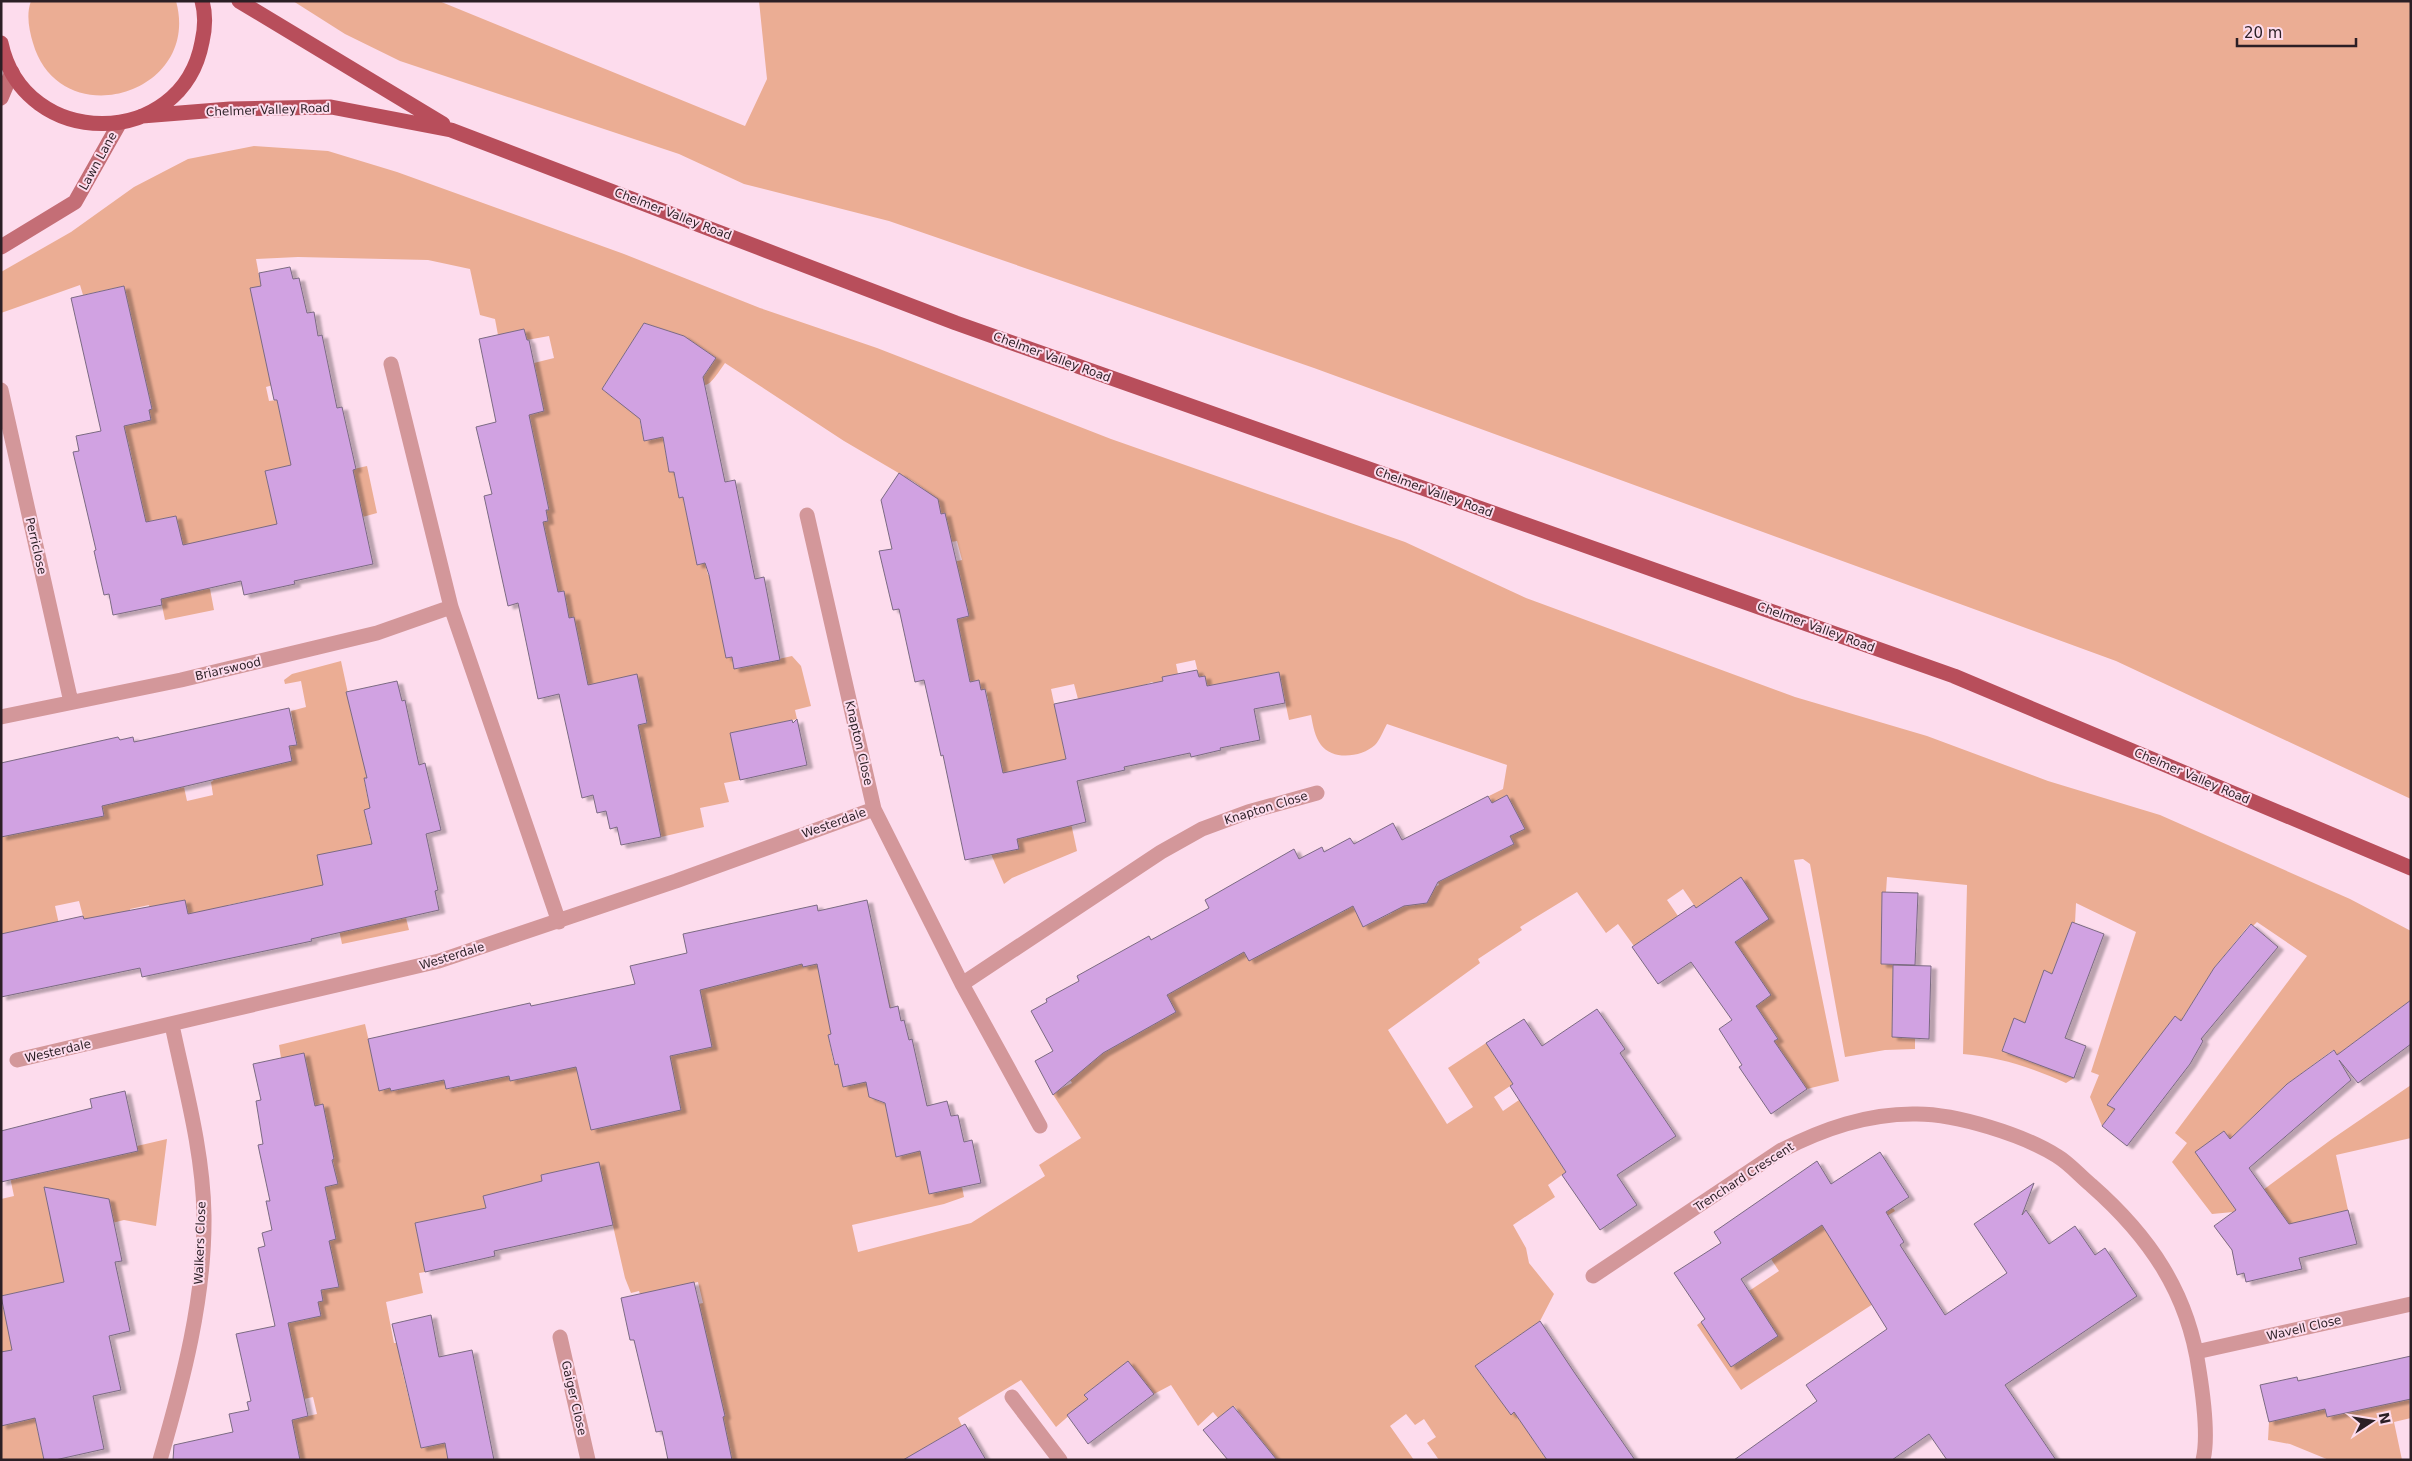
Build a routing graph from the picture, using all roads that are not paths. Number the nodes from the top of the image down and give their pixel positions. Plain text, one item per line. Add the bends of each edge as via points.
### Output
1 (202, 1) edge
2 (239, 1) edge
3 (1, 43) edge
4 (12, 72) junction
5 (1, 98) edge
6 (142, 116) junction
7 (119, 124) junction
8 (451, 130) junction
9 (1, 247) edge
10 (391, 364) dead end
11 (1, 390) edge
12 (807, 515) dead end
13 (451, 607) junction
14 (71, 702) junction
15 (1, 717) edge
16 (1317, 793) dead end
17 (874, 809) junction
18 (2411, 868) edge
19 (559, 922) junction
20 (962, 984) junction
21 (172, 1025) junction
22 (17, 1060) dead end
23 (1040, 1126) dead end
24 (1593, 1276) dead end
25 (2411, 1304) edge
26 (560, 1337) dead end
27 (2196, 1352) junction
28 (1012, 1397) dead end
29 (160, 1460) edge
30 (588, 1460) edge
31 (1060, 1460) edge
32 (2203, 1460) edge

1 - 6 main road via 205,28 200,55 192,71 170,98
2 - 8 main road, Chelmer Valley Road
3 - 4 main road
4 - 5 street
4 - 7 main road via 24,89 57,115 99,125
6 - 7 main road
6 - 8 main road, Chelmer Valley Road via 230,109 331,107
7 - 9 street, Lawn Lane via 75,202
8 - 18 main road, Chelmer Valley Road via 956,323 1954,676
10 - 13 street
11 - 14 street, Perriclose
12 - 17 street, Knapton Close
13 - 14 street, Briarswood via 377,633 181,680
13 - 19 street
14 - 15 street, Briarswood
16 - 20 street, Knapton Close via 1202,829 1161,852
17 - 19 street, Westerdale
17 - 20 street, Knapton Close
19 - 21 street, Westerdale via 439,961
20 - 23 street, Knapton Close
21 - 22 street, Westerdale
21 - 29 street, Walkers Close via 199,1158 204,1214 202,1267 194,1324 180,1392
24 - 27 street, Trenchard Crescent via 1780,1151 1810,1136 1858,1119 1917,1114 1957,1118 2007,1133 2058,1156 2113,1204 2144,1239 2169,1276 2186,1314
25 - 27 street, Wavell Close
26 - 30 street, Gaiger Close
27 - 32 street, Trenchard Crescent via 2204,1402
28 - 31 street

